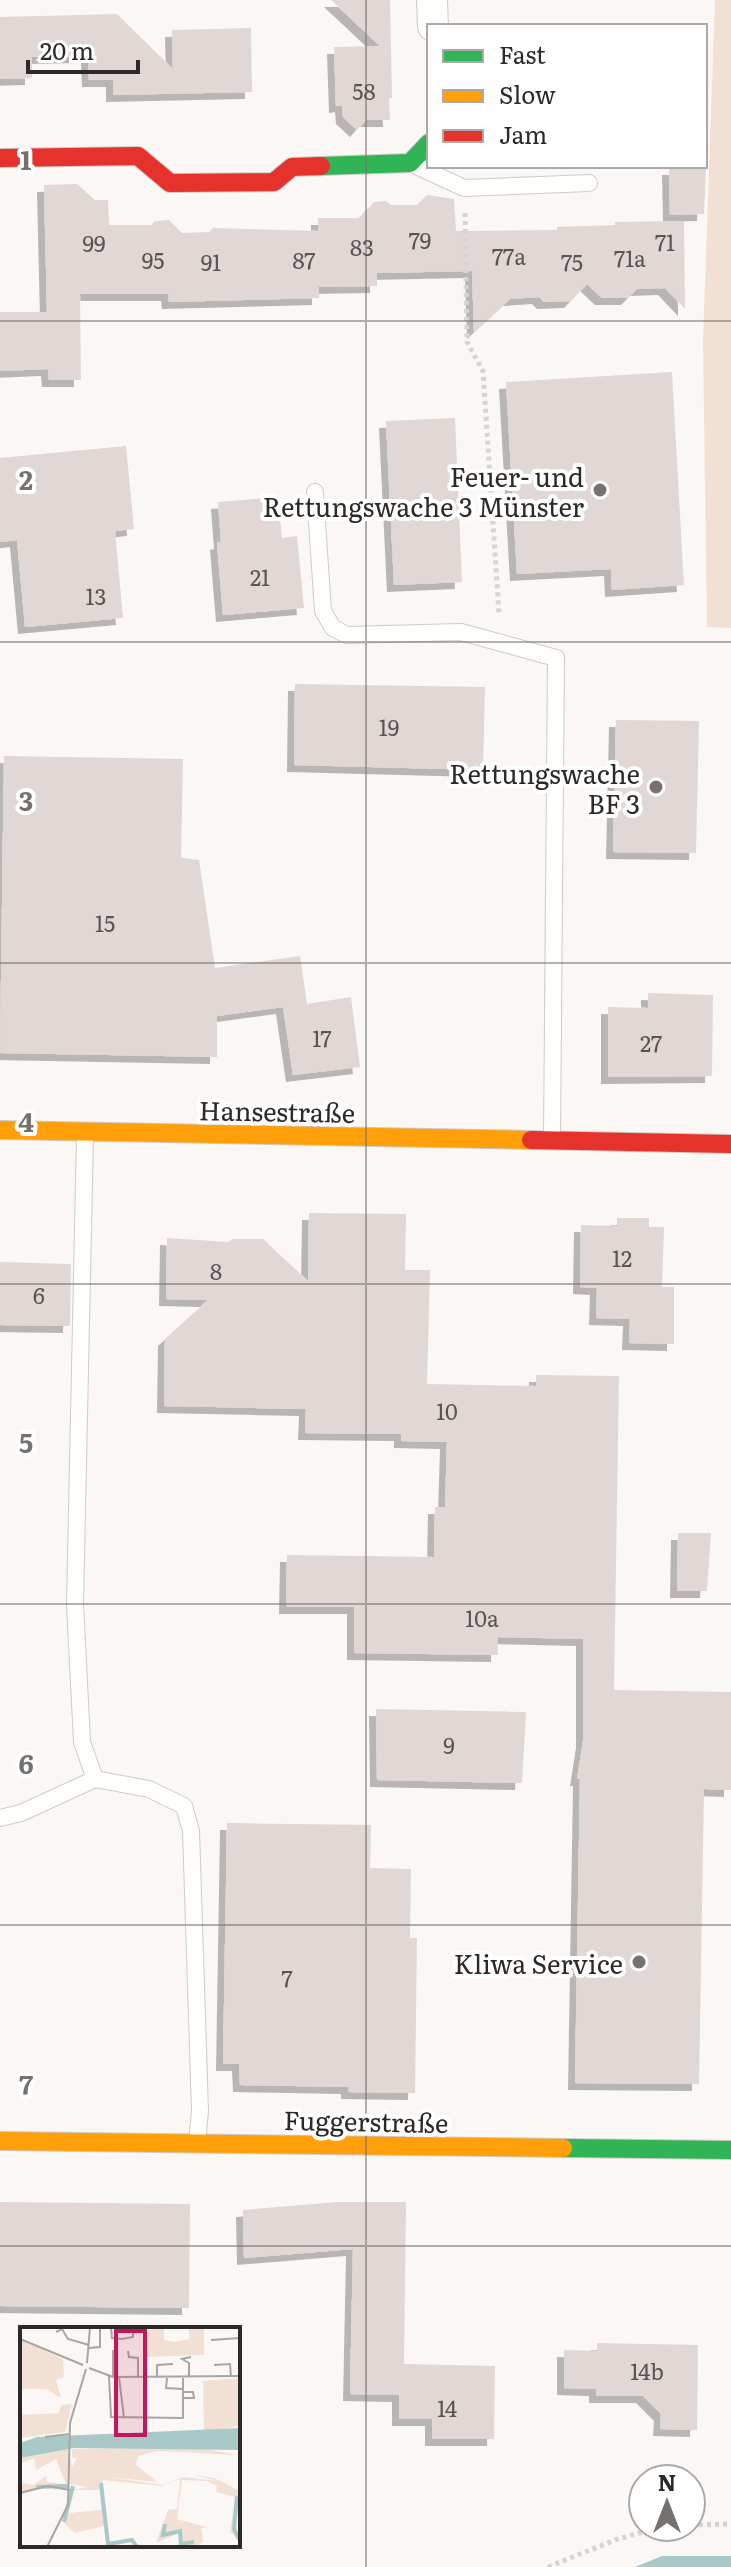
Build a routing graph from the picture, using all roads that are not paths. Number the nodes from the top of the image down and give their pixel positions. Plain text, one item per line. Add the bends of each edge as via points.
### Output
1 (432, 0) edge
2 (433, 24) edge
3 (427, 145) edge
4 (0, 158) edge
5 (410, 163) junction
6 (589, 183) dead end
7 (315, 492) dead end
8 (0, 1130) edge
9 (86, 1132) junction
10 (552, 1141) junction
11 (731, 1144) edge
12 (95, 1779) junction
13 (0, 1818) edge
14 (0, 2141) edge
15 (197, 2143) junction
16 (731, 2150) edge

1 - 2 street
3 - 5 street
4 - 5 street via 138,156 170,183 274,182 292,167
5 - 6 lane via 464,188
7 - 10 lane via 323,611 333,628 347,635 461,632 556,658
8 - 9 street, Hansestraße
9 - 10 street, Hansestraße
9 - 12 lane via 75,1604 82,1742
10 - 11 street, Hansestraße
12 - 13 lane
12 - 15 lane via 149,1789 184,1806 191,1831
14 - 15 street, Fuggerstraße
15 - 16 street, Fuggerstraße

